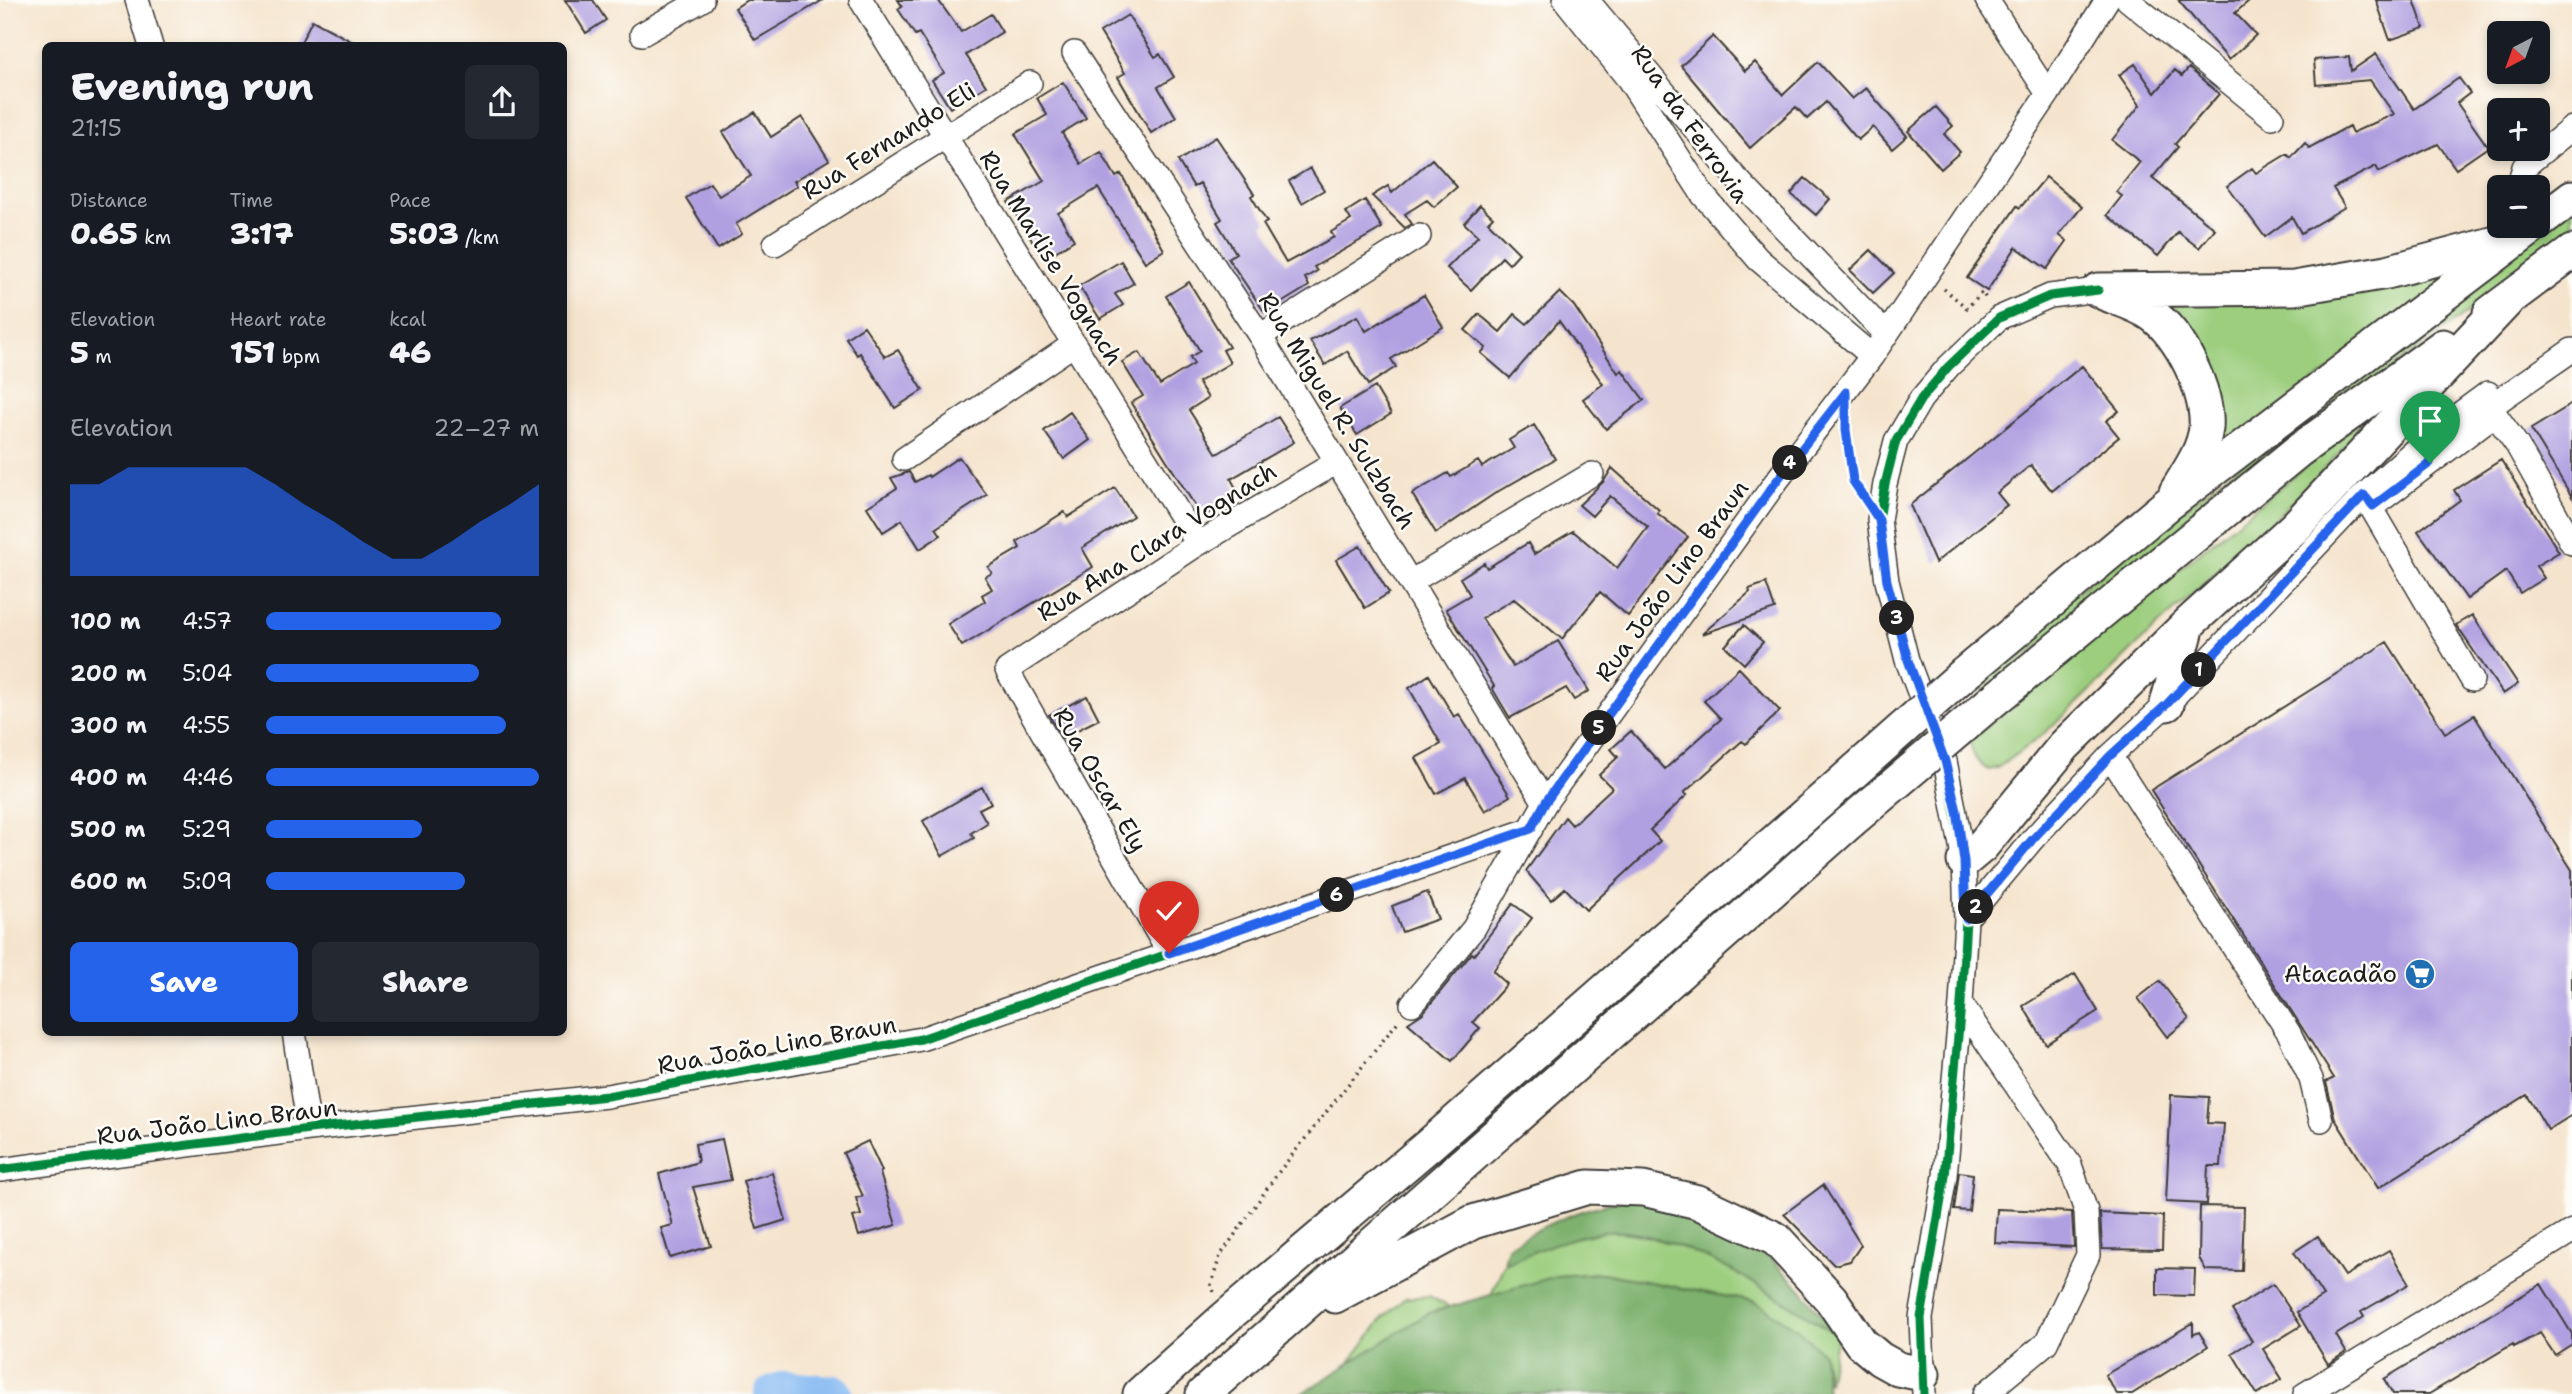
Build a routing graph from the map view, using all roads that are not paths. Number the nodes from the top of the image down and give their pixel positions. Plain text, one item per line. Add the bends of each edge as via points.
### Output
1 (136, 0) edge
2 (702, 0) edge
3 (861, 0) edge
4 (1566, 0) edge
5 (1587, 0) edge
6 (1987, 0) edge
7 (2107, 0) edge
8 (2128, 0) edge
9 (642, 34) dead end
10 (150, 42) edge
11 (1074, 54) dead end
12 (1030, 83) dead end
13 (2048, 94) junction
14 (2272, 117) dead end
15 (2572, 128) edge
16 (945, 138) junction
17 (2522, 175) edge
18 (2572, 197) edge
19 (2550, 213) edge
20 (1419, 236) dead end
21 (2498, 238) edge
22 (2517, 238) edge
23 (775, 244) dead end
24 (2572, 252) edge
25 (2098, 290) junction
26 (2507, 301) junction
27 (1886, 334) junction
28 (1260, 336) junction
29 (1074, 344) junction
30 (2572, 350) edge
31 (1872, 356) junction
32 (2484, 409) junction
33 (904, 459) dead end
34 (1337, 461) junction
35 (1592, 474) dead end
36 (2369, 500) junction
37 (2168, 504) junction
38 (2572, 543) edge
39 (1198, 544) junction
40 (1412, 581) junction
41 (2188, 624) junction
42 (1007, 670) joint
43 (2472, 680) dead end
44 (2167, 704) junction
45 (2110, 756) junction
46 (1545, 803) junction
47 (1531, 829) junction
48 (1964, 861) junction
49 (1966, 919) junction
50 (1169, 953) junction
51 (1412, 1004) road end
52 (1961, 1004) junction
53 (294, 1036) edge
54 (2321, 1120) dead end
55 (309, 1129) junction
56 (0, 1170) edge
57 (2572, 1231) edge
58 (1283, 1324) junction
59 (1923, 1384) edge
60 (1140, 1394) edge
61 (1203, 1394) edge
62 (1985, 1394) edge
63 (2305, 1394) edge

1 - 10 street
2 - 9 street
3 - 16 street, Rua Marlise Vognach
4 - 31 street, Rua da Ferrovia via 1629,80 1721,216 1758,259
5 - 27 street via 1736,178
6 - 13 street
7 - 13 street, Rua João Lino Braun
8 - 14 street
11 - 28 street, Rua Miguel R. Sulzbach
12 - 16 street, Rua Fernando Eli
13 - 27 street, Rua João Lino Braun
15 - 17 street via 2524,167
16 - 23 street, Rua Fernando Eli
16 - 29 street, Rua Marlise Vognach
18 - 19 highway
20 - 28 street
21 - 25 highway via 2388,272 2294,288
22 - 37 highway
24 - 26 highway
25 - 37 highway via 2151,314 2166,327 2189,361 2204,405 2206,428 2197,458
25 - 48 street via 2050,296 1999,318 1921,399 1896,441 1879,520 1887,581 1908,660 1945,761
26 - 41 highway via 2295,527
26 - 58 highway, bridge via 2298,451 1989,704
27 - 31 street, Rua João Lino Braun
28 - 34 street, Rua Miguel R. Sulzbach
29 - 33 street
29 - 39 street, Rua Marlise Vognach
30 - 32 street
31 - 46 street, Rua João Lino Braun
32 - 36 street
32 - 38 street via 2517,445
34 - 39 street, Rua Ana Clara Vognach
34 - 40 street, Rua Miguel R. Sulzbach
35 - 40 street
36 - 43 street
36 - 44 street
37 - 60 highway, bridge via 1964,674
39 - 42 street, Rua Ana Clara Vognach
40 - 46 street, Rua Miguel R. Sulzbach
41 - 44 highway
41 - 48 highway via 2064,746 1982,846
42 - 50 street, Rua Oscar Ely
44 - 45 street
45 - 49 street
45 - 54 street via 2289,1033 2311,1079
46 - 47 street, Rua João Lino Braun
47 - 50 street, Rua João Lino Braun
47 - 51 street via 1474,928
48 - 49 street
49 - 52 street
50 - 55 street, Rua João Lino Braun via 921,1039 607,1096
52 - 59 street via 1945,1176 1921,1318
52 - 62 street via 2070,1165 2086,1211 2088,1255 2046,1343
53 - 55 street
55 - 56 street, Rua João Lino Braun
57 - 63 street
58 - 59 highway via 1473,1222 1588,1187 1643,1189 1698,1202 1776,1239 1831,1300 1861,1343
58 - 61 highway

